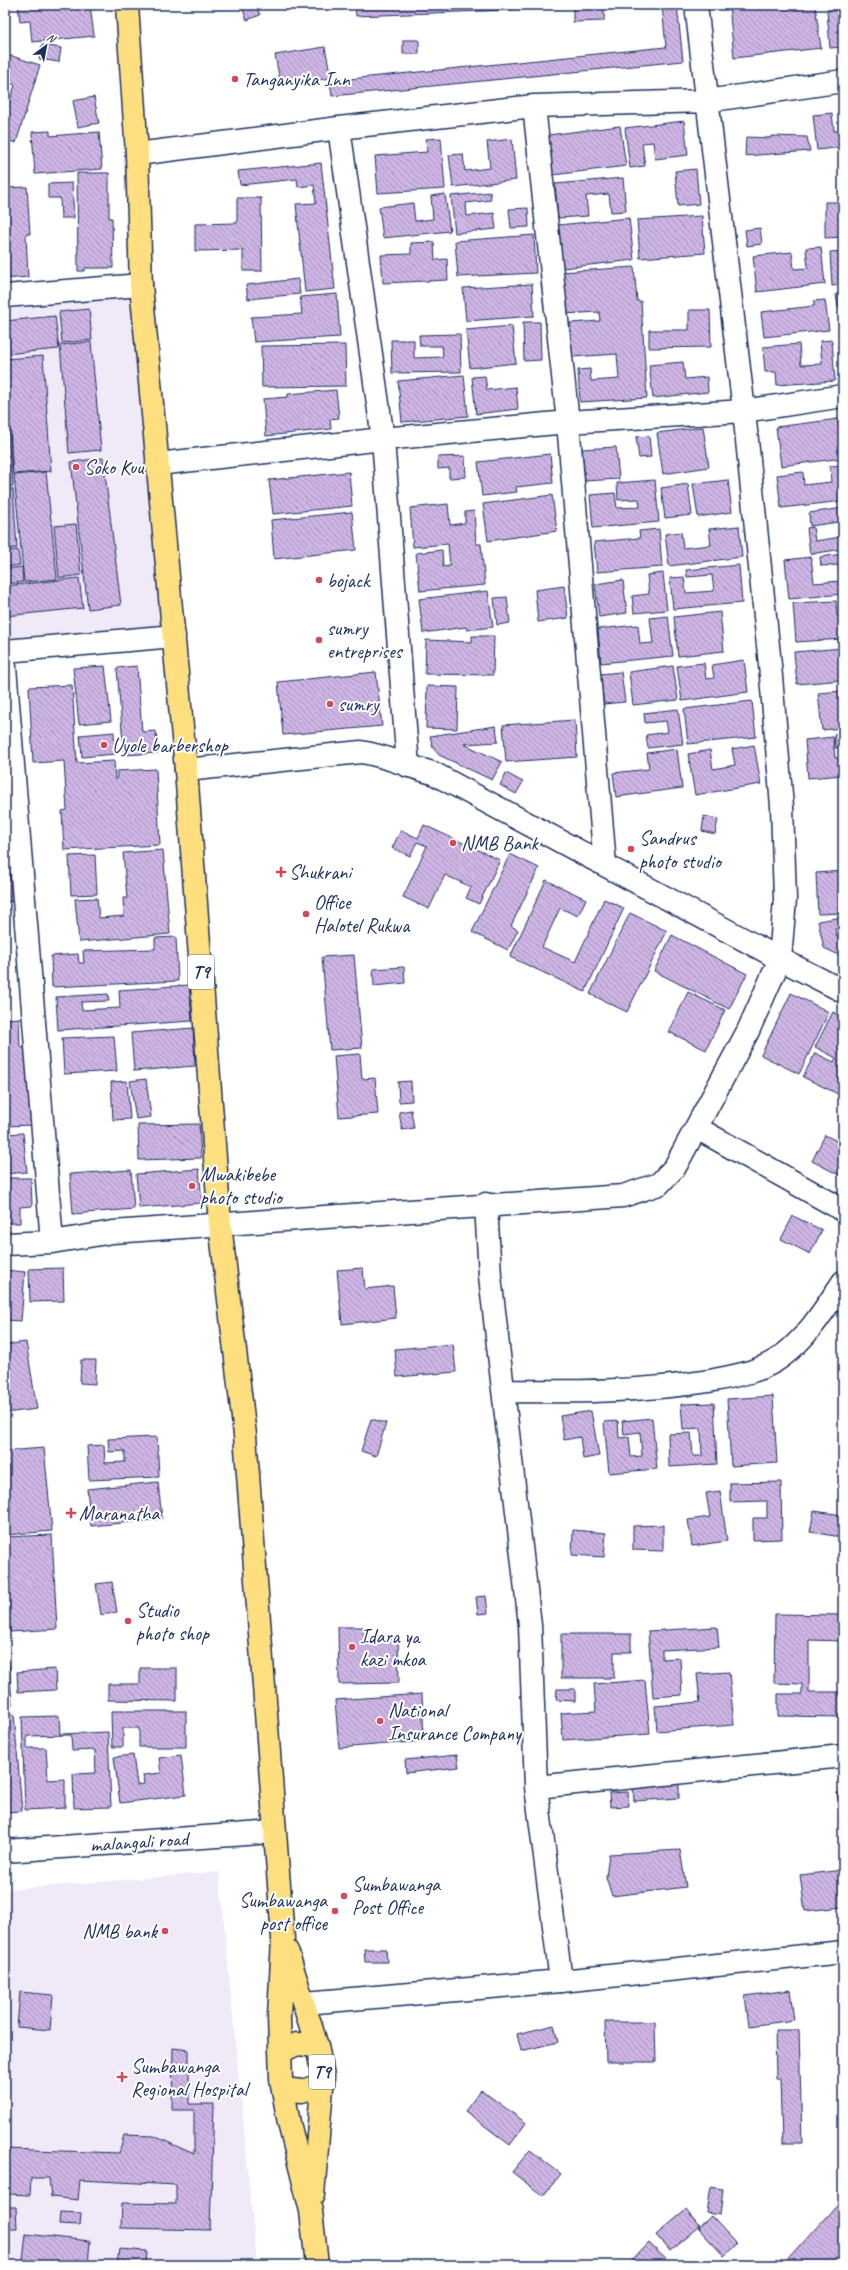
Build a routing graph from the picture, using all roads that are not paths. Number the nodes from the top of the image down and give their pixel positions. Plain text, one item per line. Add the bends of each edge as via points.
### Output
1 (127, 5) edge
2 (696, 5) edge
3 (843, 81) edge
4 (706, 101) junction
5 (534, 106) junction
6 (339, 128) junction
7 (137, 154) junction
8 (140, 286) junction
9 (5, 296) edge
10 (843, 396) edge
11 (744, 412) junction
12 (568, 422) junction
13 (383, 439) junction
14 (157, 464) junction
15 (174, 636) junction
16 (5, 651) edge
17 (5, 668) edge
18 (408, 766) junction
19 (186, 770) junction
20 (605, 865) junction
21 (780, 959) junction
22 (843, 991) edge
23 (697, 1128) junction
24 (486, 1204) junction
25 (843, 1210) edge
26 (220, 1224) junction
27 (52, 1242) junction
28 (5, 1244) edge
29 (843, 1282) edge
30 (503, 1391) junction
31 (843, 1756) edge
32 (536, 1787) junction
33 (274, 1832) junction
34 (5, 1851) edge
35 (283, 1938) junction
36 (843, 1952) edge
37 (560, 1981) junction
38 (305, 2003) junction
39 (317, 2046) junction
40 (280, 2052) junction
41 (323, 2084) junction
42 (283, 2089) junction
43 (311, 2211) junction
44 (317, 2265) edge

1 - 7 highway, T9
2 - 4 street
3 - 4 street
4 - 5 street
4 - 11 street
5 - 6 street
5 - 12 street
6 - 7 street
6 - 13 street
7 - 8 highway, T9
8 - 9 street
8 - 14 highway, T9
10 - 11 street
11 - 12 street
11 - 21 street via 782,806 784,899
12 - 13 street
12 - 20 street
13 - 14 street
13 - 18 street
14 - 15 highway, T9
15 - 16 street
15 - 19 highway, T9
17 - 27 street
18 - 19 street via 385,756 361,752
18 - 20 street via 433,773
19 - 26 highway, T9
20 - 21 street
21 - 22 street
21 - 23 street via 748,1031
23 - 24 street via 675,1167 659,1184 623,1196
23 - 25 street
24 - 26 street
24 - 30 street via 490,1276
26 - 27 street via 113,1232
26 - 33 highway, T9 via 244,1435
27 - 28 street
29 - 30 street via 816,1323 781,1357 761,1368 729,1377 682,1385 602,1392
30 - 32 street via 530,1625
31 - 32 street
32 - 37 street
33 - 34 street, malangali road
33 - 35 highway, T9
35 - 38 highway, T9
35 - 40 highway, T9 via 279,2006
36 - 37 street
37 - 38 street
38 - 39 highway, T9
39 - 40 highway via 297,2044
39 - 41 highway, T9
40 - 42 highway, T9
41 - 42 highway via 302,2091
41 - 43 highway, T9
42 - 43 highway, T9
43 - 44 highway, T9

